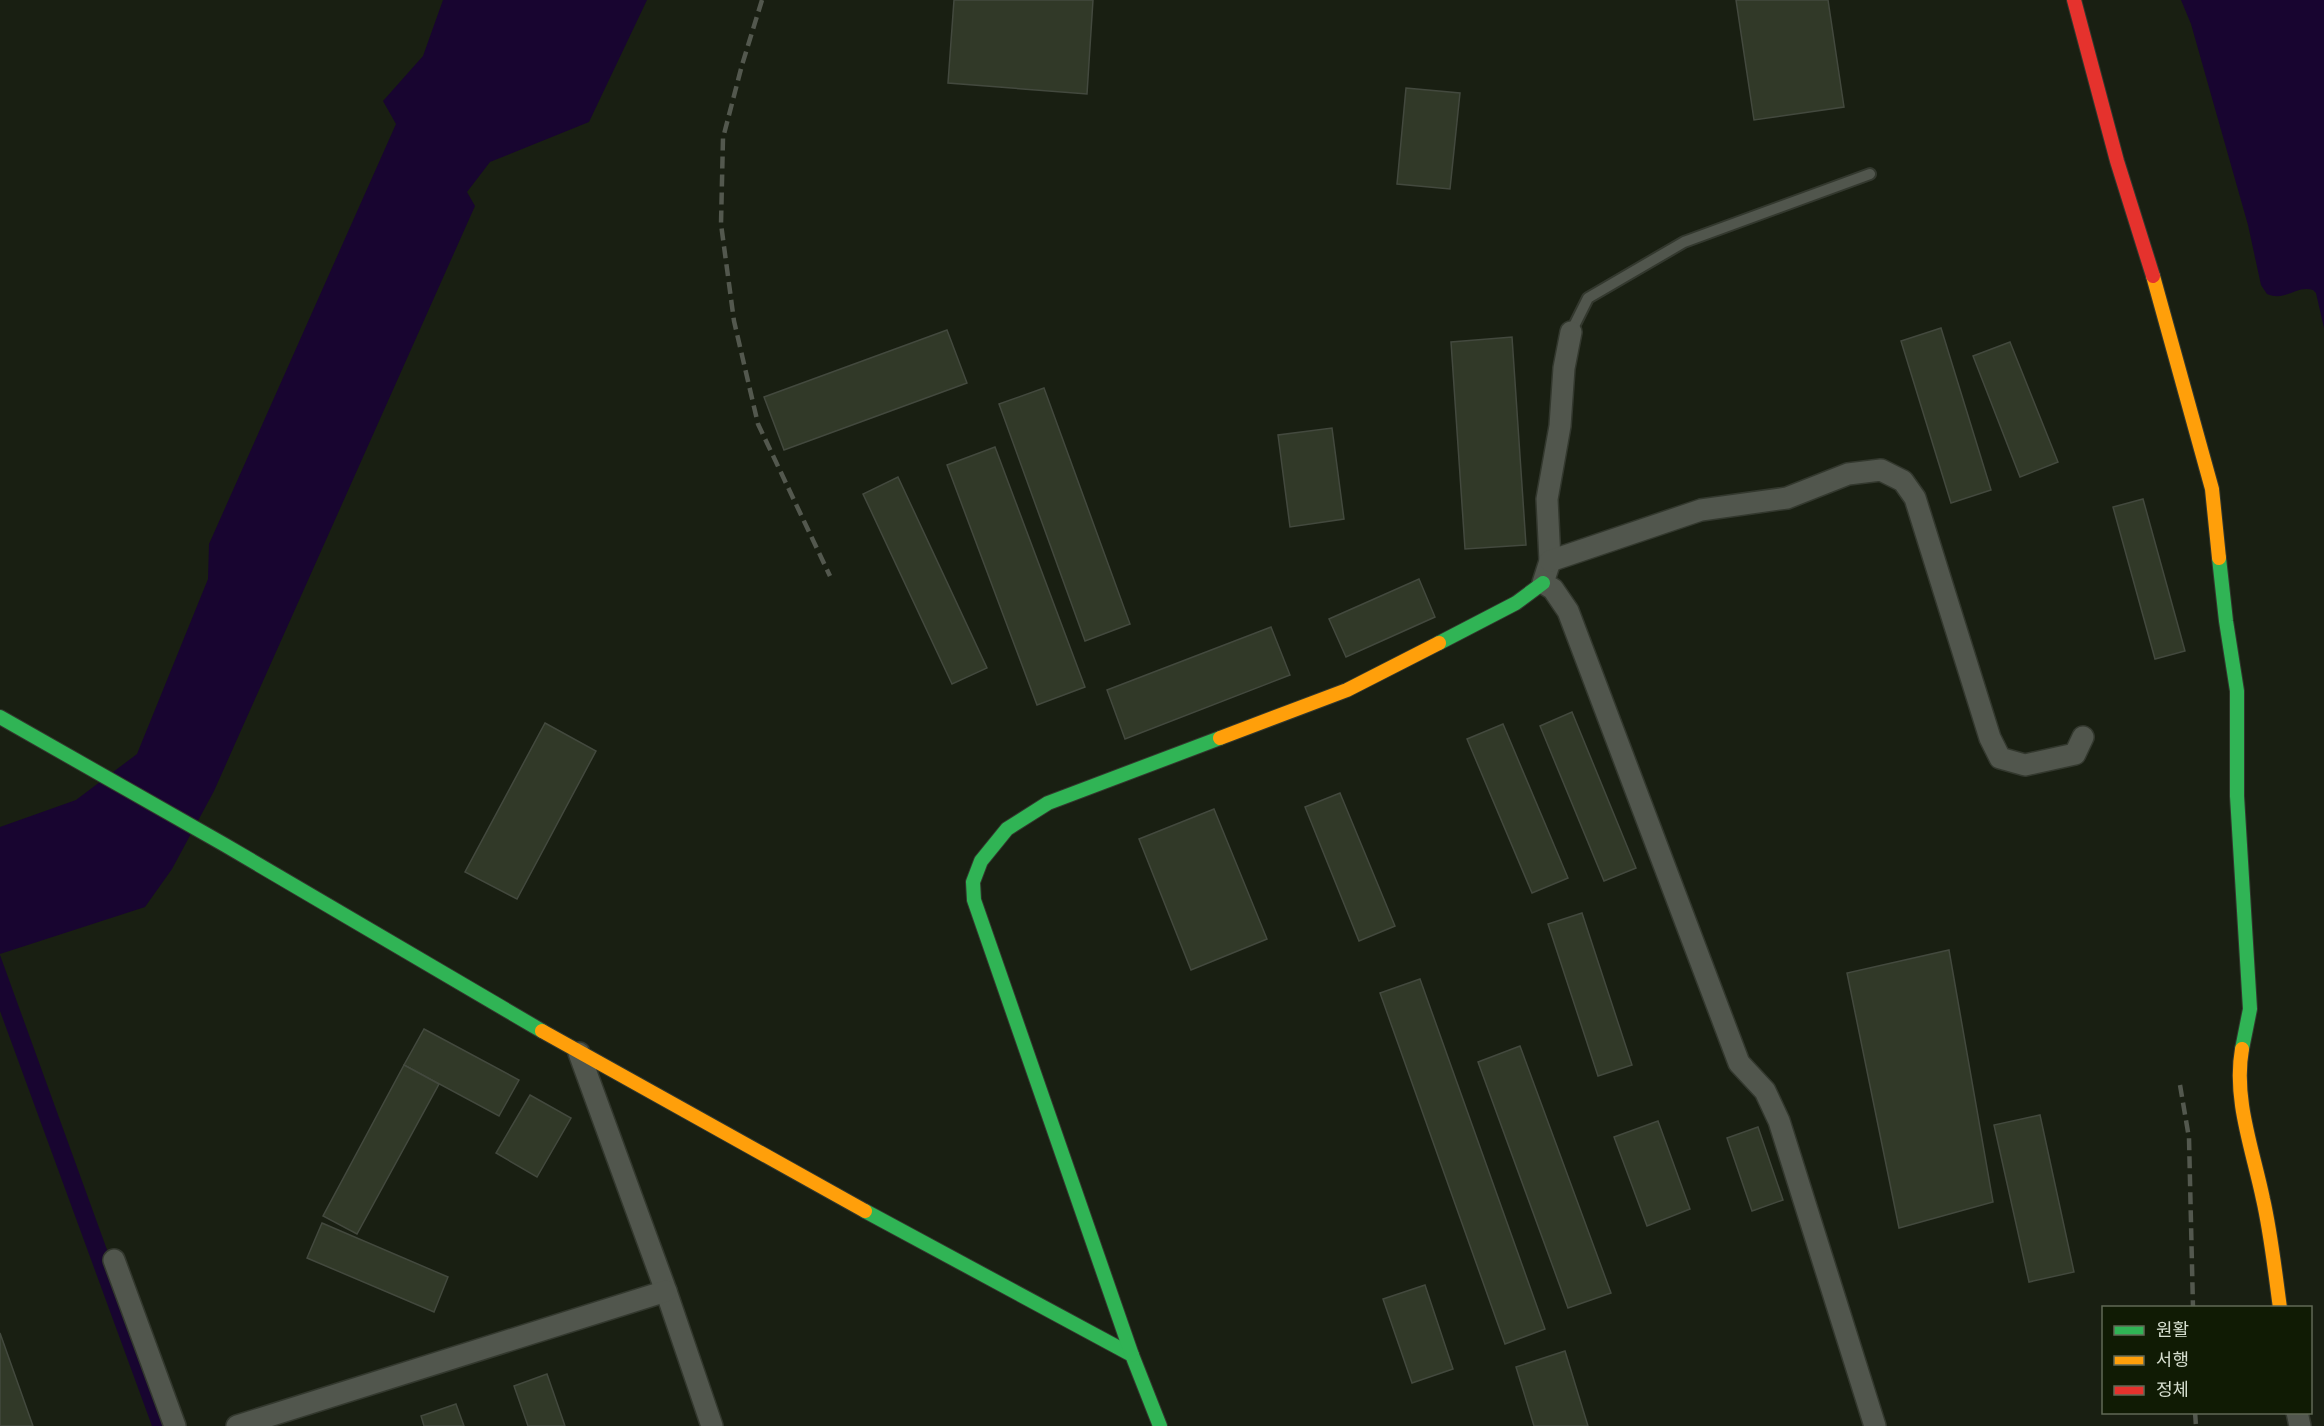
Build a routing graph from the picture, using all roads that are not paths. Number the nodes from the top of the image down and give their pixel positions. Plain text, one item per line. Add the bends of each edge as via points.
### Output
1 (2074, 0) edge
2 (1870, 174) dead end
3 (1571, 332) joint
4 (1550, 561) junction
5 (1543, 583) junction
6 (0, 717) edge
7 (2083, 737) dead end
8 (579, 1053) junction
9 (114, 1260) dead end
10 (666, 1291) junction
11 (2280, 1306) edge
12 (1132, 1355) junction
13 (175, 1426) edge
14 (237, 1426) edge
15 (712, 1426) edge
16 (1160, 1426) edge
17 (1875, 1426) edge

1 - 11 street via 2212,489 2237,691 2237,796 2250,1009 2240,1061 2242,1109 2264,1201
2 - 3 lane via 1684,242 1588,298
3 - 4 street via 1547,500
4 - 5 street
4 - 7 street via 1701,510 1787,498 1848,474 1881,470 1903,481 1915,498 1990,738 2000,758 2025,765 2075,754
5 - 12 street via 1516,603 1347,690 1048,803 1007,829 981,861 973,882 974,900
5 - 17 street via 1553,589 1568,611 1738,1063 1765,1091 1779,1121
6 - 8 street
8 - 10 street
8 - 12 street
9 - 13 street
10 - 14 street
10 - 15 street
12 - 16 street

